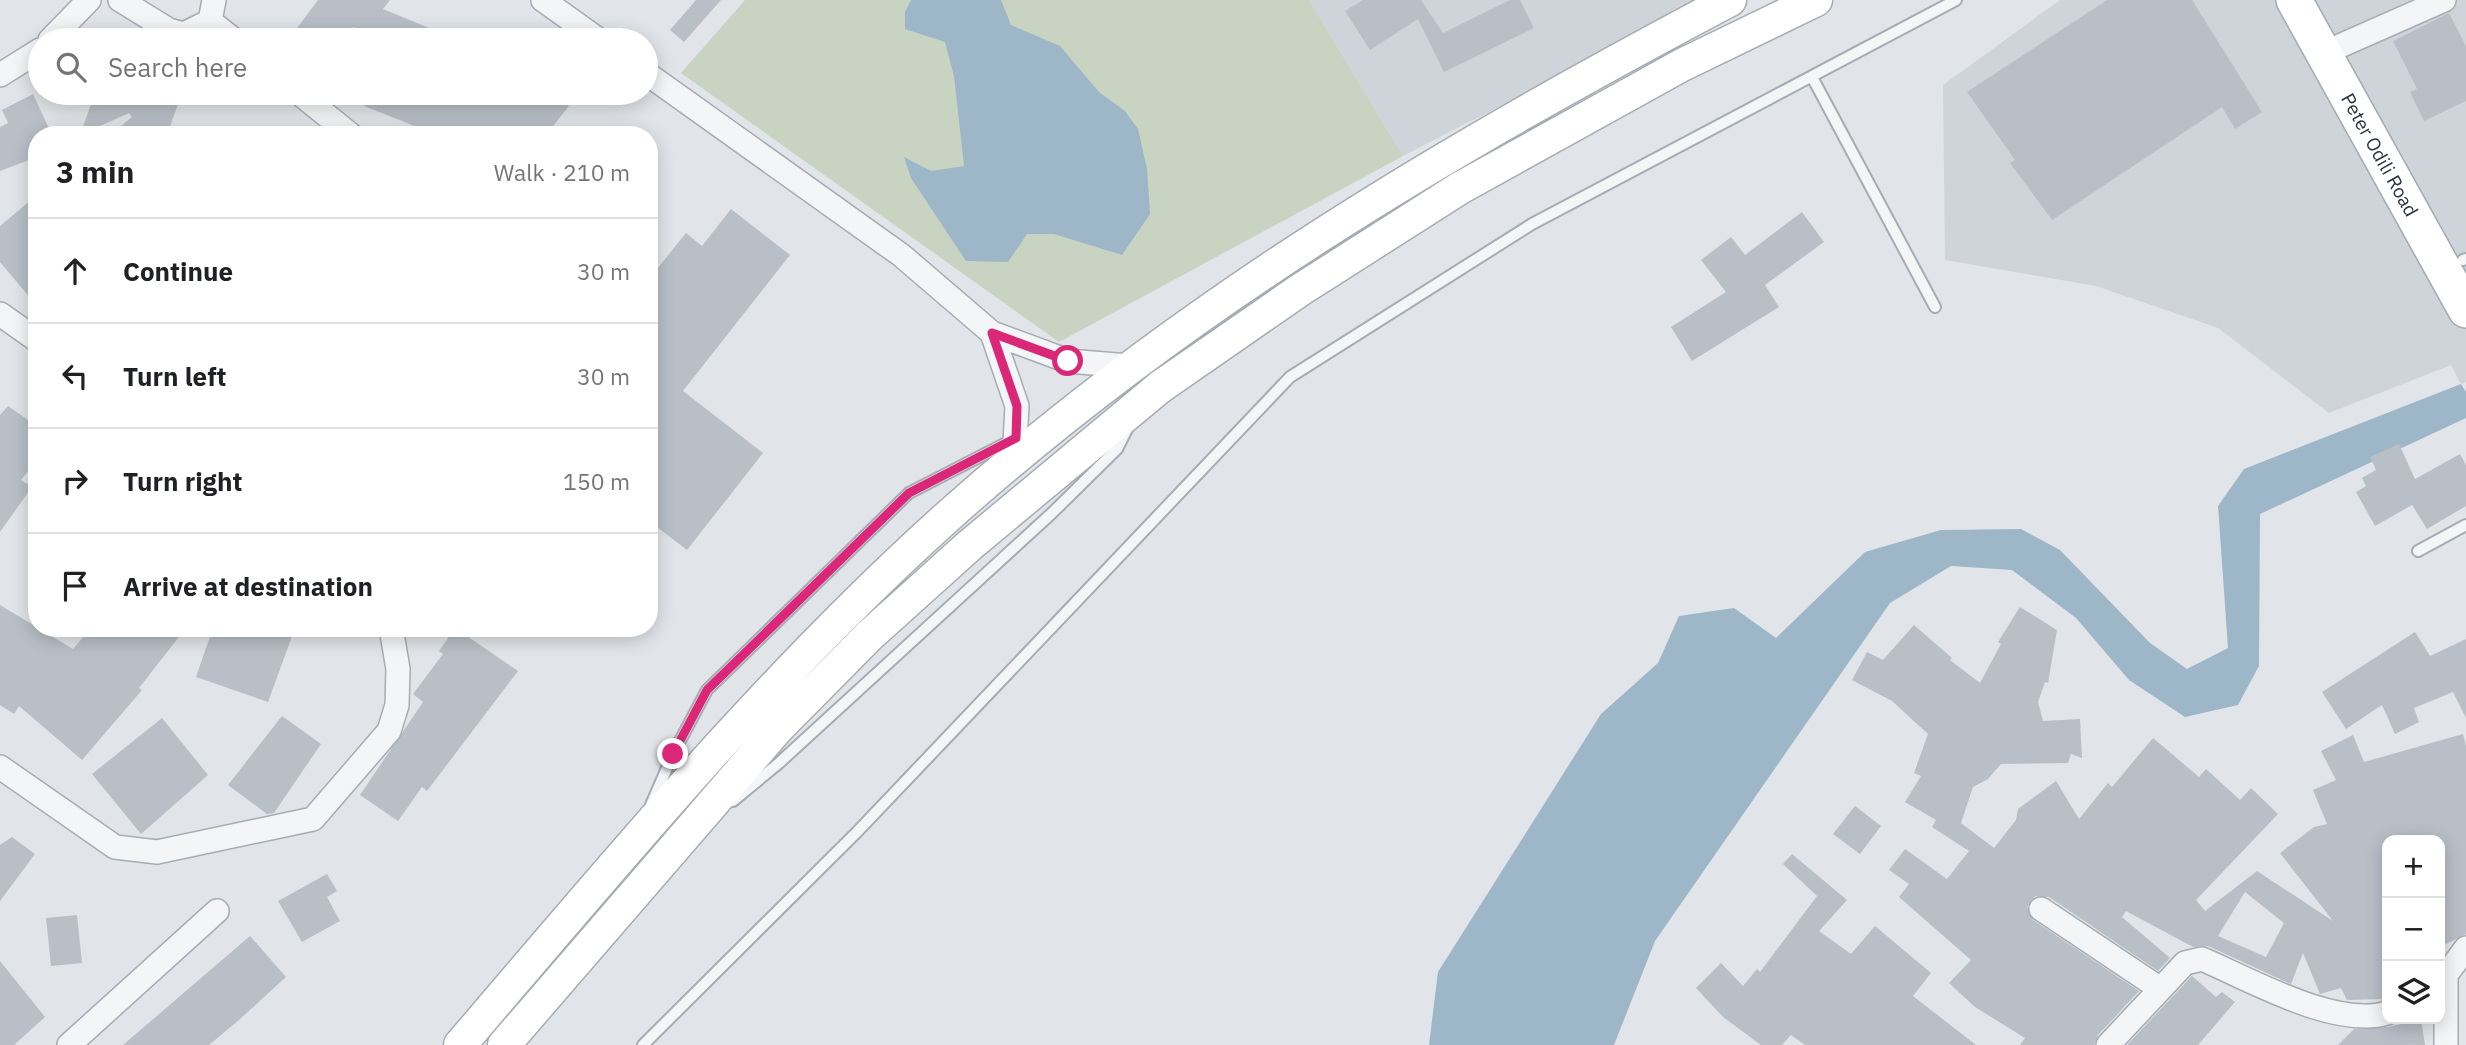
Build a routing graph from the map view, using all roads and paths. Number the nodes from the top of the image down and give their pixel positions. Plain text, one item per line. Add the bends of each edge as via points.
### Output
1 (89, 0) edge
2 (120, 0) edge
3 (543, 0) edge
4 (1730, 0) edge
5 (1816, 0) edge
6 (1956, 0) edge
7 (2294, 0) edge
8 (2318, 0) edge
9 (2444, 0) edge
10 (212, 10) edge
11 (62, 28) edge
12 (166, 28) edge
13 (191, 28) edge
14 (225, 28) edge
15 (582, 28) edge
16 (2342, 45) junction
17 (28, 58) edge
18 (0, 75) edge
19 (1812, 77) junction
20 (658, 82) edge
21 (314, 105) edge
22 (340, 126) edge
23 (2465, 261) edge
24 (1935, 307) dead end
25 (2466, 310) edge
26 (0, 314) edge
27 (992, 333) junction
28 (28, 334) edge
29 (1129, 366) junction
30 (1015, 449) junction
31 (2466, 525) edge
32 (2418, 551) dead end
33 (392, 637) edge
34 (0, 766) edge
35 (635, 842) junction
36 (2041, 909) dead end
37 (217, 911) dead end
38 (2466, 948) edge
39 (2445, 980) edge
40 (2159, 988) junction
41 (2382, 1013) edge
42 (2444, 1024) edge
43 (69, 1045) edge
44 (460, 1045) edge
45 (504, 1045) edge
46 (643, 1045) edge
47 (2108, 1045) edge
48 (2446, 1045) edge

1 - 11 street
2 - 12 street
3 - 15 street
4 - 29 main road via 1458,149 1244,283
5 - 45 main road via 1682,65 1460,188 1300,290 1140,403 869,636 777,729
6 - 19 lane
7 - 25 main road, Peter Odili Road
8 - 16 main road, Peter Odili Road
9 - 16 street
10 - 13 street
10 - 14 street
16 - 23 main road, Peter Odili Road
17 - 18 street
19 - 24 lane
19 - 46 lane via 1532,224 1290,377 858,832
20 - 27 street via 901,255
21 - 22 street
26 - 28 street
27 - 29 street via 1068,361
27 - 30 street via 1017,406
29 - 30 main road via 1070,415
30 - 35 main road via 750,710
30 - 35 lane via 909,493 707,690
31 - 32 lane
33 - 34 street via 397,705 389,731 313,819 158,852 115,847
35 - 44 main road
36 - 40 street
37 - 43 street
38 - 39 street
40 - 41 street via 2185,963 2202,959 2309,1004 2346,1015
40 - 47 street
42 - 48 street

